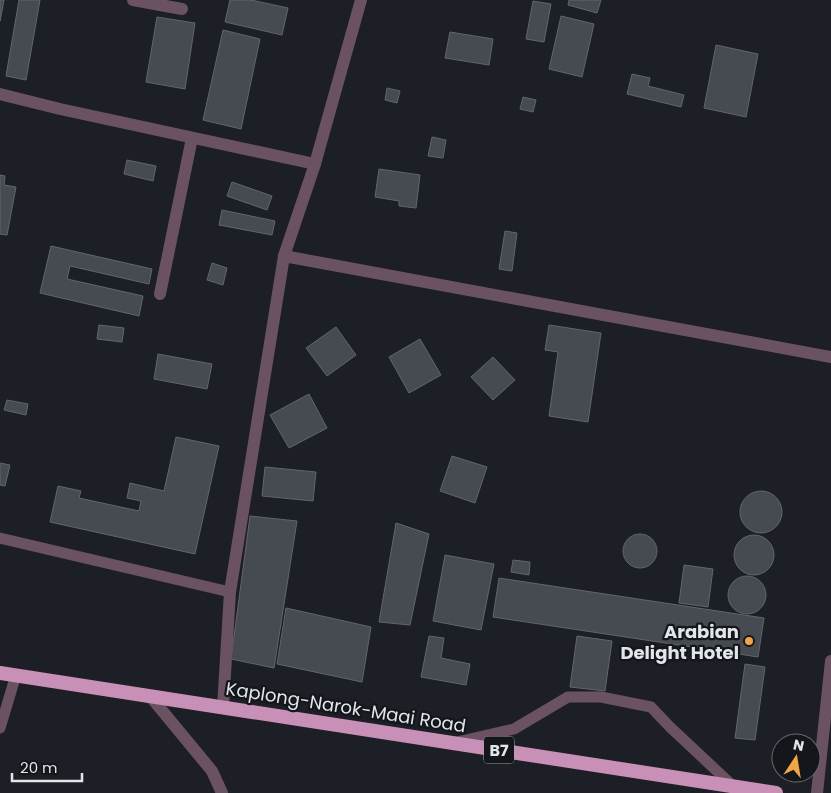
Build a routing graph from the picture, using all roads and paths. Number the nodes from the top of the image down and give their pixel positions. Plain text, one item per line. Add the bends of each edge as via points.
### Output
1 (133, 0) edge
2 (361, 0) edge
3 (182, 8) dead end
4 (0, 94) edge
5 (192, 138) junction
6 (316, 164) junction
7 (284, 256) junction
8 (160, 294) dead end
9 (831, 357) edge
10 (0, 538) edge
11 (230, 592) junction
12 (831, 661) edge
13 (0, 673) edge
14 (16, 675) junction
15 (150, 696) junction
16 (223, 707) junction
17 (0, 728) edge
18 (452, 743) junction
19 (734, 786) junction
20 (222, 793) edge
21 (776, 793) edge
22 (817, 793) edge

1 - 3 street
2 - 6 street
4 - 5 street
5 - 6 street
5 - 8 street
6 - 7 street
7 - 9 street
7 - 11 street
10 - 11 lane
11 - 16 street
12 - 22 street
13 - 14 highway, Kaplong-Narok-Maai Road / B7
14 - 15 highway, Kaplong-Narok-Maai Road / B7
14 - 17 lane
15 - 16 highway, Kaplong-Narok-Maai Road / B7
15 - 20 street via 212,772
16 - 18 highway, Kaplong-Narok-Maai Road / B7
18 - 19 highway, Kaplong-Narok-Maai Road / B7
18 - 19 lane via 514,729 568,697 601,697 651,707
19 - 21 highway, Kaplong-Narok-Maai Road / B7

